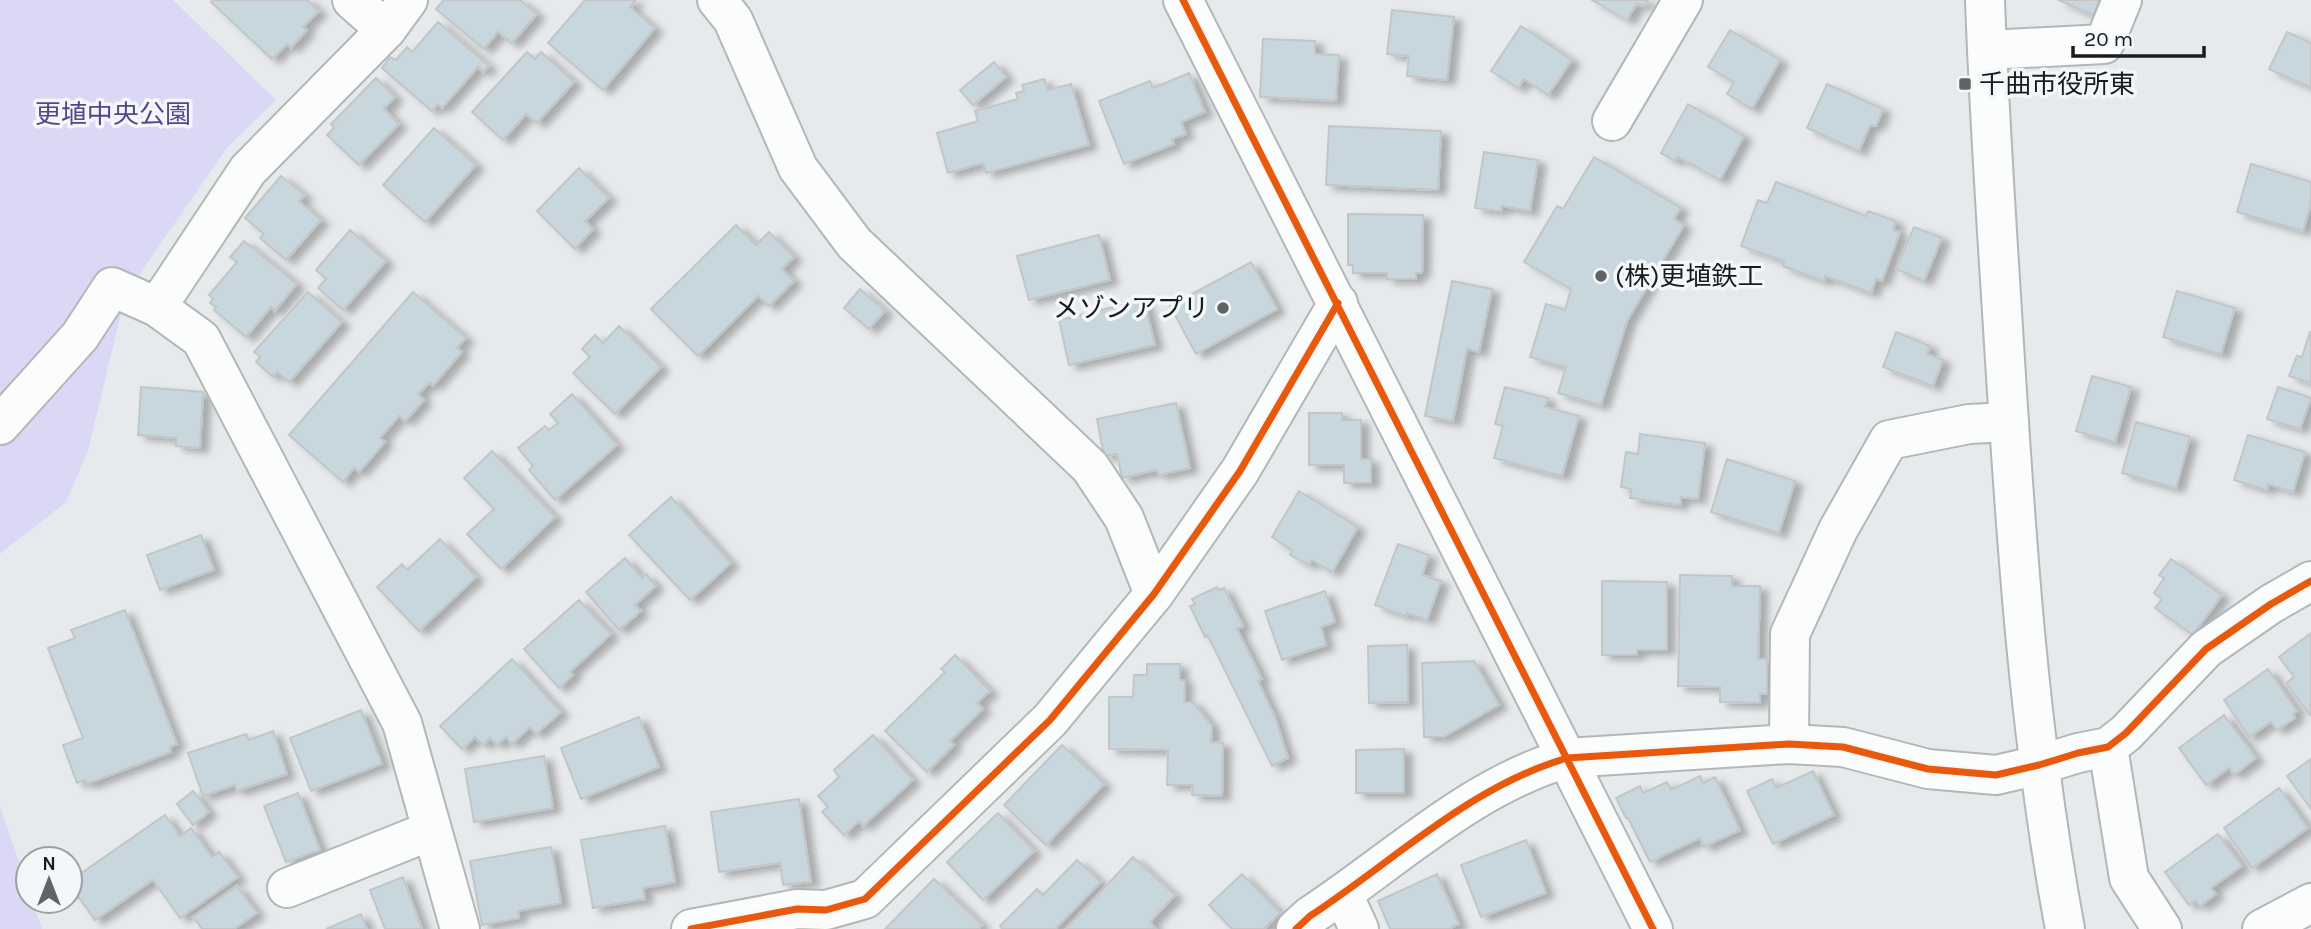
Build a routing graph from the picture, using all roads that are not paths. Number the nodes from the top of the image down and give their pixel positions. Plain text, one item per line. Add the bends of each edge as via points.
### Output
1 (352, 0) edge
2 (717, 0) edge
3 (1183, 0) edge
4 (1683, 0) edge
5 (1985, 0) edge
6 (2122, 0) edge
7 (397, 15) edge
8 (1987, 50) junction
9 (1612, 121) dead end
10 (1338, 303) junction
11 (157, 307) junction
12 (2009, 422) junction
13 (0, 425) edge
14 (2311, 581) edge
15 (1154, 594) junction
16 (1789, 744) junction
17 (2108, 747) junction
18 (1567, 758) junction
19 (2039, 765) junction
20 (430, 831) junction
21 (287, 888) dead end
22 (1338, 898) junction
23 (2311, 903) edge
24 (831, 920) edge
25 (460, 929) edge
26 (691, 929) edge
27 (1297, 929) edge
28 (1359, 929) edge
29 (1653, 929) edge
30 (2065, 929) edge
31 (2162, 929) edge
32 (2262, 929) edge

1 - 7 street
2 - 15 street via 733,20 798,168 854,243 1090,467 1124,519
3 - 10 street
4 - 9 street
5 - 8 street
6 - 8 street via 2104,44
7 - 11 street via 248,170
8 - 12 street
10 - 15 street via 1240,471
10 - 18 street
11 - 13 street via 112,287 80,336
11 - 20 street via 201,339 383,686 402,723
12 - 16 street via 1969,424 1889,440 1838,530 1790,634
12 - 19 street via 2024,634
14 - 17 street via 2206,649
15 - 24 street via 1050,720 865,899
16 - 18 street
16 - 19 street via 1843,747 1928,769 1996,775
17 - 19 street
17 - 31 street via 2129,878
18 - 22 street via 1539,766 1458,811
18 - 29 street
19 - 30 street
20 - 21 street
20 - 25 street
22 - 27 street
22 - 28 street via 1348,905
23 - 32 street
24 - 26 street via 797,909

